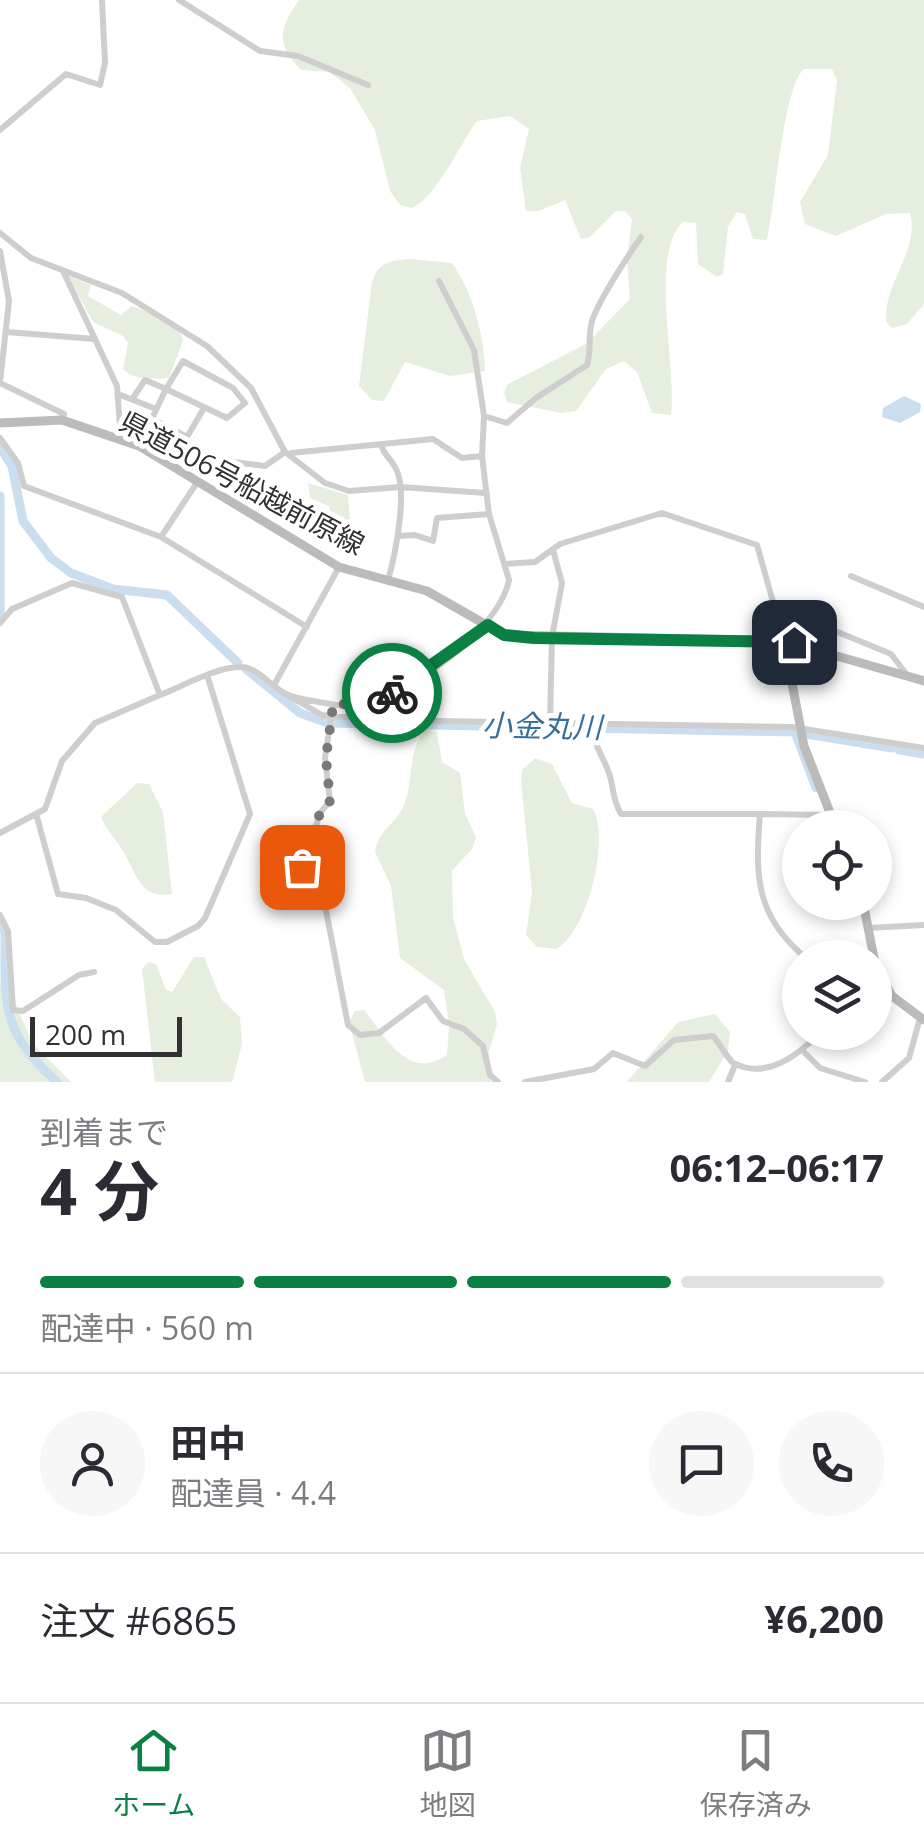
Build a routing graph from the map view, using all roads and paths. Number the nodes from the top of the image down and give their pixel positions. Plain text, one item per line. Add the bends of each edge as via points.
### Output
1 (102, 0) edge
2 (179, 0) edge
3 (368, 85) dead end
4 (0, 130) edge
5 (0, 233) edge
6 (641, 237) dead end
7 (0, 251) edge
8 (64, 272) junction
9 (439, 281) dead end
10 (8, 332) junction
11 (96, 339) junction
12 (0, 383) edge
13 (166, 390) junction
14 (118, 394) junction
15 (133, 398) junction
16 (204, 408) junction
17 (156, 410) junction
18 (484, 416) junction
19 (152, 419) junction
20 (62, 420) junction
21 (0, 423) edge
22 (0, 438) edge
23 (122, 439) junction
24 (138, 446) junction
25 (382, 446) junction
26 (285, 452) junction
27 (482, 456) junction
28 (161, 460) junction
29 (198, 481) junction
30 (400, 488) junction
31 (486, 493) junction
32 (489, 514) junction
33 (399, 536) junction
34 (162, 537) junction
35 (554, 550) junction
36 (505, 564) junction
37 (339, 567) junction
38 (851, 576) dead end
39 (388, 580) junction
40 (924, 607) edge
41 (0, 623) edge
42 (488, 625) junction
43 (307, 627) junction
44 (552, 637) junction
45 (789, 641) junction
46 (908, 677) junction
47 (208, 678) junction
48 (924, 682) edge
49 (274, 686) junction
50 (160, 695) junction
51 (288, 696) junction
52 (375, 701) junction
53 (333, 705) junction
54 (332, 716) junction
55 (382, 720) junction
56 (550, 724) junction
57 (592, 725) junction
58 (800, 729) junction
59 (924, 748) edge
60 (827, 810) edge
61 (760, 814) junction
62 (782, 814) edge
63 (37, 817) junction
64 (0, 833) edge
65 (0, 915) edge
66 (867, 920) edge
67 (924, 925) edge
68 (868, 928) junction
69 (788, 940) edge
70 (870, 940) edge
71 (94, 972) dead end
72 (892, 999) edge
73 (922, 1019) edge
74 (807, 1050) edge
75 (805, 1053) junction
76 (735, 1065) junction
77 (498, 1082) edge
78 (525, 1082) edge
79 (728, 1082) edge
80 (865, 1082) edge
81 (882, 1082) edge

1 - 4 street via 100,85 66,74
2 - 3 street via 260,51 298,56
5 - 8 street via 31,258
6 - 18 street via 593,319 587,365 508,423
7 - 10 street via 10,301
8 - 11 street
8 - 26 street via 122,293 208,346 251,388
9 - 18 street via 470,339
10 - 11 street
10 - 12 street
11 - 14 street
12 - 20 street via 46,403 64,414
13 - 15 street via 145,380
13 - 16 street
13 - 16 street via 183,361 233,388 244,404 227,418
13 - 17 street
14 - 15 street
14 - 23 street
15 - 17 street
16 - 19 street via 188,437
17 - 19 street
18 - 27 street
19 - 24 street
20 - 21 main road, 県道506号船越前原線
20 - 23 main road, 県道506号船越前原線
22 - 34 street via 24,486
23 - 24 main road, 県道506号船越前原線
24 - 28 main road, 県道506号船越前原線
25 - 26 street
25 - 27 street via 433,439 462,458
25 - 30 street
26 - 28 street via 265,466 168,454
26 - 30 street via 325,483 349,491
27 - 31 street
28 - 29 main road, 県道506号船越前原線
29 - 34 street
29 - 37 main road, 県道506号船越前原線
30 - 31 street
30 - 33 street
31 - 32 street
32 - 33 street via 438,518 434,541
32 - 36 street
33 - 39 street
34 - 43 street
35 - 36 street via 535,562
35 - 44 street via 562,583
35 - 45 street via 662,513 745,538 758,545
36 - 42 street via 508,588
37 - 39 main road, 県道506号船越前原線
37 - 43 street
38 - 40 street
39 - 42 main road, 県道506号船越前原線 via 427,592
41 - 50 street via 12,609 72,583 122,598
42 - 44 main road, 県道506号船越前原線 via 504,635
42 - 52 street
43 - 49 street
44 - 45 main road, 県道506号船越前原線
44 - 56 street
45 - 46 main road, 県道506号船越前原線
45 - 46 street via 811,621 891,654
45 - 58 main road
46 - 48 main road, 県道506号船越前原線
47 - 49 street via 248,667
47 - 50 street
47 - 63 street via 250,814 198,926 155,942 116,910 58,894
49 - 51 street
50 - 63 street via 94,724 62,761
51 - 53 street
51 - 54 street
52 - 53 street
52 - 55 street
53 - 54 street
54 - 55 street
54 - 77 street via 326,758 330,801 300,876 309,897 325,905 348,1024 370,1036 426,998 443,1021 483,1046
55 - 56 street
56 - 57 street
57 - 58 street
57 - 61 street via 621,814
58 - 59 street
58 - 60 main road
61 - 62 street
61 - 69 street via 757,880 775,927
63 - 64 street
65 - 71 street via 8,932 13,1010
66 - 68 main road
67 - 68 street
68 - 70 main road
72 - 73 main road
73 - 81 street via 910,1058
74 - 75 street
75 - 76 street via 768,1073
75 - 80 street via 820,1068
76 - 78 street via 706,1036 674,1040 645,1066 612,1053 594,1070
76 - 79 street

